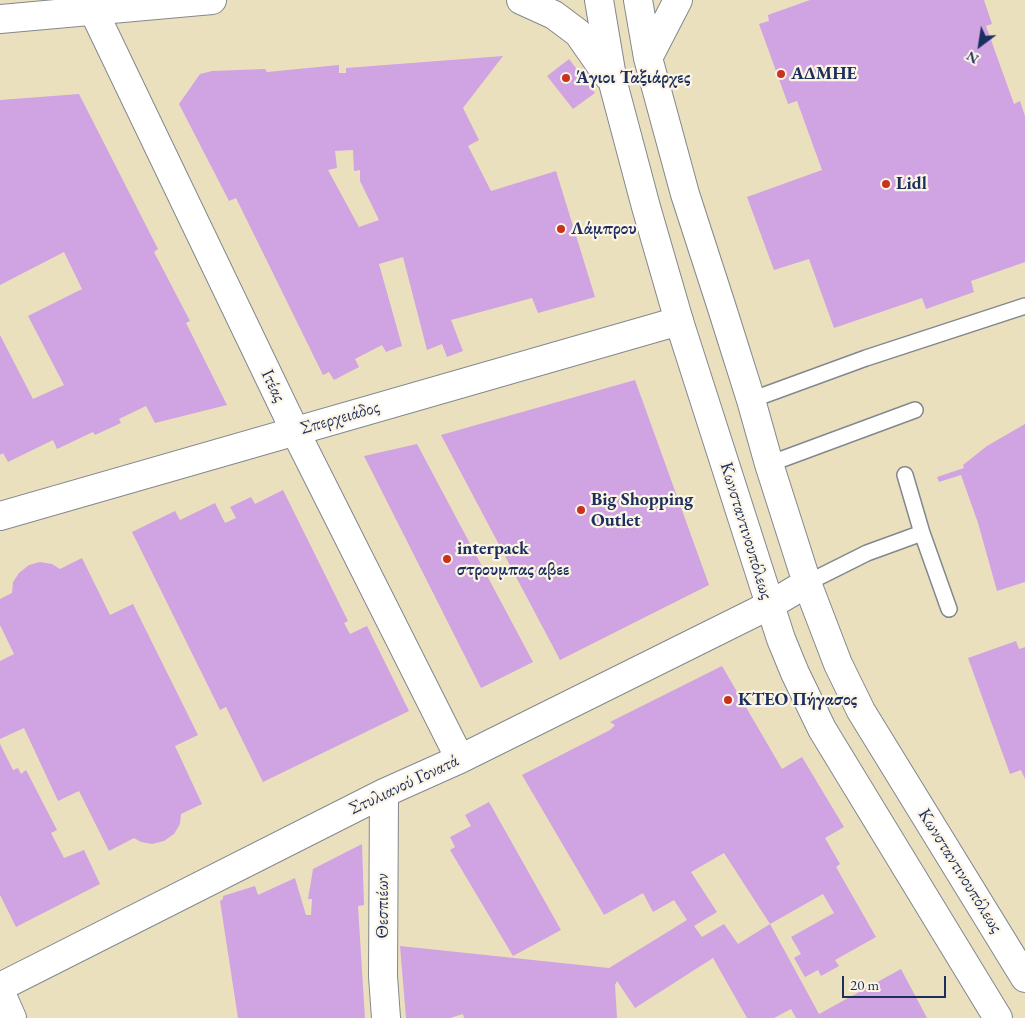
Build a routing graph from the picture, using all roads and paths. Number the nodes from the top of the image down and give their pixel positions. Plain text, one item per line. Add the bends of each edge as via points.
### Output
1 (212, 0) edge
2 (521, 0) edge
3 (599, 0) edge
4 (638, 0) edge
5 (678, 0) edge
6 (93, 10) junction
7 (0, 19) edge
8 (648, 58) junction
9 (613, 83) junction
10 (1025, 306) edge
11 (680, 321) junction
12 (751, 400) junction
13 (915, 410) dead end
14 (295, 431) junction
15 (769, 464) junction
16 (905, 475) dead end
17 (0, 516) edge
18 (922, 533) junction
19 (807, 583) junction
20 (770, 605) junction
21 (949, 609) dead end
22 (460, 759) junction
23 (384, 793) junction
24 (1025, 978) edge
25 (0, 987) edge
26 (0, 991) edge
27 (12, 1018) edge
28 (386, 1018) edge
29 (998, 1018) edge

1 - 6 street
2 - 9 street via 554,15 578,33
3 - 9 street, Κωνσταντινουπόλεως
4 - 8 street, Κωνσταντινουπόλεως
5 - 8 street
6 - 7 street
6 - 14 street, Ιτέας
8 - 12 street, Κωνσταντινουπόλεως via 685,194
9 - 11 street, Κωνσταντινουπόλεως
10 - 12 lane
11 - 14 street, Σπερχειάδος
11 - 20 street, Κωνσταντινουπόλεως
12 - 15 street, Κωνσταντινουπόλεως
13 - 15 lane
14 - 17 street, Σπερχειάδος
14 - 22 street, Ιτέας
15 - 19 street, Κωνσταντινουπόλεως
16 - 18 lane
18 - 19 lane via 867,554
18 - 21 lane
19 - 20 street, Στυλιανού Γονατά
19 - 24 street, Κωνσταντινουπόλεως via 838,664 861,711
20 - 22 street, Στυλιανού Γονατά
20 - 29 street, Κωνσταντινουπόλεως via 795,673 822,729
22 - 23 street, Στυλιανού Γονατά
23 - 25 street, Στυλιανού Γονατά
23 - 28 street, Θεσπιέων via 383,976
26 - 27 street

